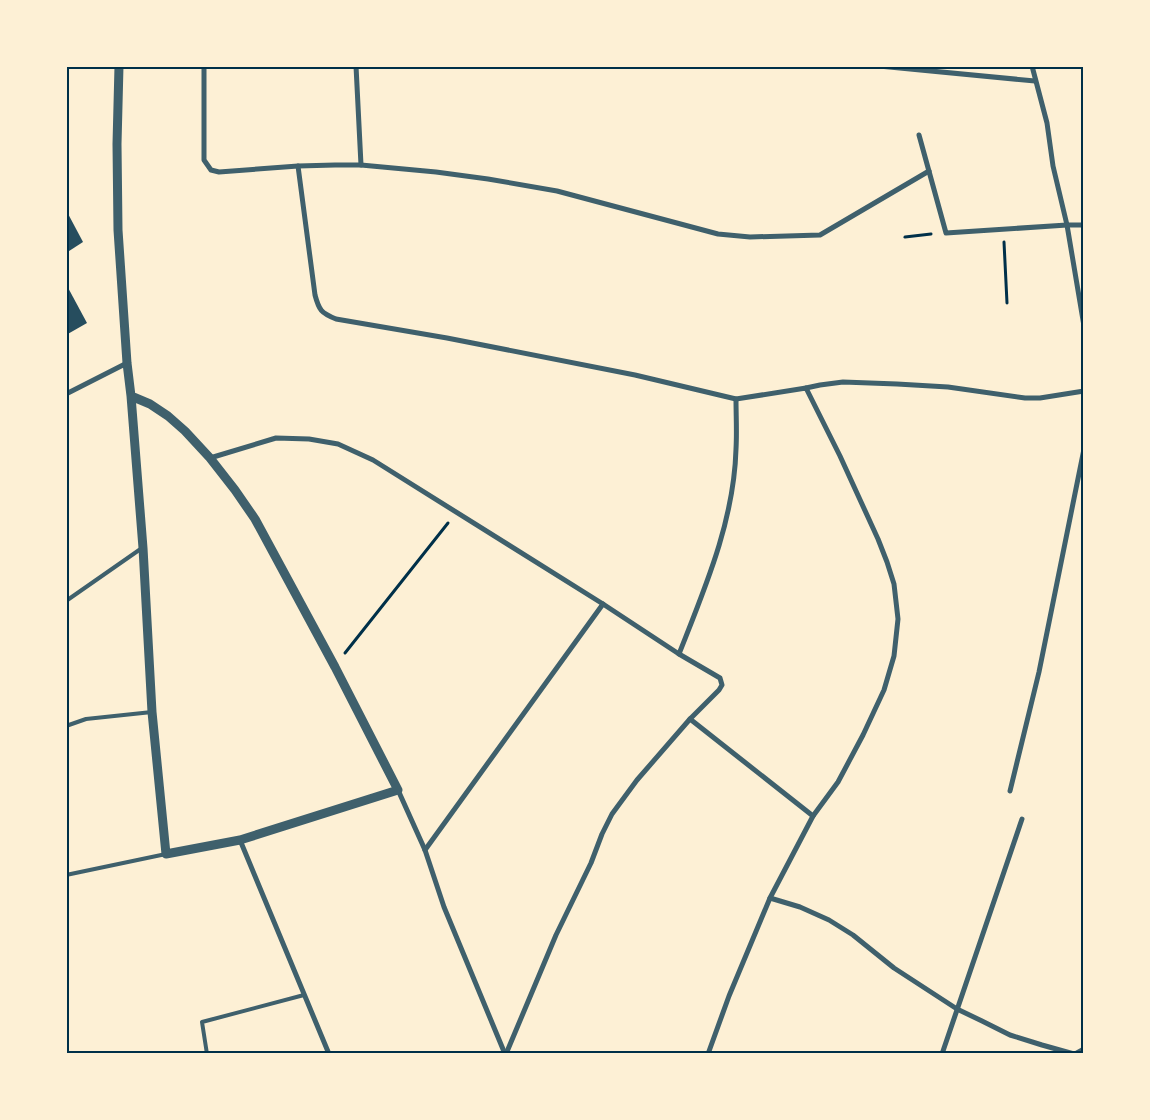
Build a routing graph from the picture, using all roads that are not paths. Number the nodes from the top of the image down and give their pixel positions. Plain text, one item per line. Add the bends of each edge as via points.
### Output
1 (119, 66) edge
2 (204, 66) edge
3 (356, 66) edge
4 (880, 66) edge
5 (1032, 66) edge
6 (1035, 81) junction
7 (919, 135) dead end
8 (361, 165) junction
9 (298, 166) junction
10 (929, 171) junction
11 (1067, 225) junction
12 (1084, 225) edge
13 (1084, 326) edge
14 (127, 363) junction
15 (806, 388) junction
16 (1084, 392) edge
17 (66, 394) edge
18 (131, 396) junction
19 (736, 399) junction
20 (1084, 449) edge
21 (210, 458) junction
22 (143, 548) junction
23 (66, 601) edge
24 (602, 604) junction
25 (679, 654) junction
26 (152, 712) junction
27 (690, 719) junction
28 (66, 726) edge
29 (398, 790) junction
30 (1010, 791) dead end
31 (813, 816) junction
32 (1022, 819) dead end
33 (240, 840) junction
34 (425, 850) junction
35 (166, 854) junction
36 (66, 875) edge
37 (770, 898) junction
38 (304, 995) junction
39 (957, 1009) junction
40 (1084, 1049) edge
41 (208, 1054) edge
42 (329, 1054) edge
43 (505, 1054) edge
44 (708, 1054) edge
45 (942, 1054) edge
46 (1075, 1054) edge

1 - 14 street via 118,230
2 - 9 street via 204,160 211,170
3 - 8 street
4 - 6 street
5 - 6 street
6 - 11 street via 1047,123
7 - 10 street
8 - 9 street
8 - 10 street via 488,178 548,189 718,234 750,237 820,235
9 - 19 street via 318,307 325,315 635,375
10 - 11 street via 946,233
11 - 12 street
11 - 13 street
14 - 17 street
14 - 18 street
15 - 16 street via 843,382 897,384 948,387 1025,398
15 - 19 street
15 - 31 street via 878,539 894,584 898,619 894,656 884,690 838,782
18 - 21 street via 168,416
18 - 22 street
19 - 25 street via 732,492 723,534
20 - 30 street via 1040,672
21 - 24 street via 276,438 338,444 373,460
21 - 29 street via 256,519
22 - 23 lane
22 - 26 street
24 - 25 street
24 - 34 street
25 - 27 street via 720,678 722,685
26 - 28 lane via 86,718
26 - 35 street
27 - 31 street
27 - 43 street via 612,814
29 - 33 street
29 - 34 street
31 - 37 street
32 - 39 street
33 - 35 street
33 - 38 street
34 - 43 street via 444,907
35 - 36 lane
37 - 39 street via 829,920
37 - 44 street
38 - 41 lane via 202,1022
38 - 42 street
39 - 45 street
39 - 46 street via 1010,1035
40 - 46 street

